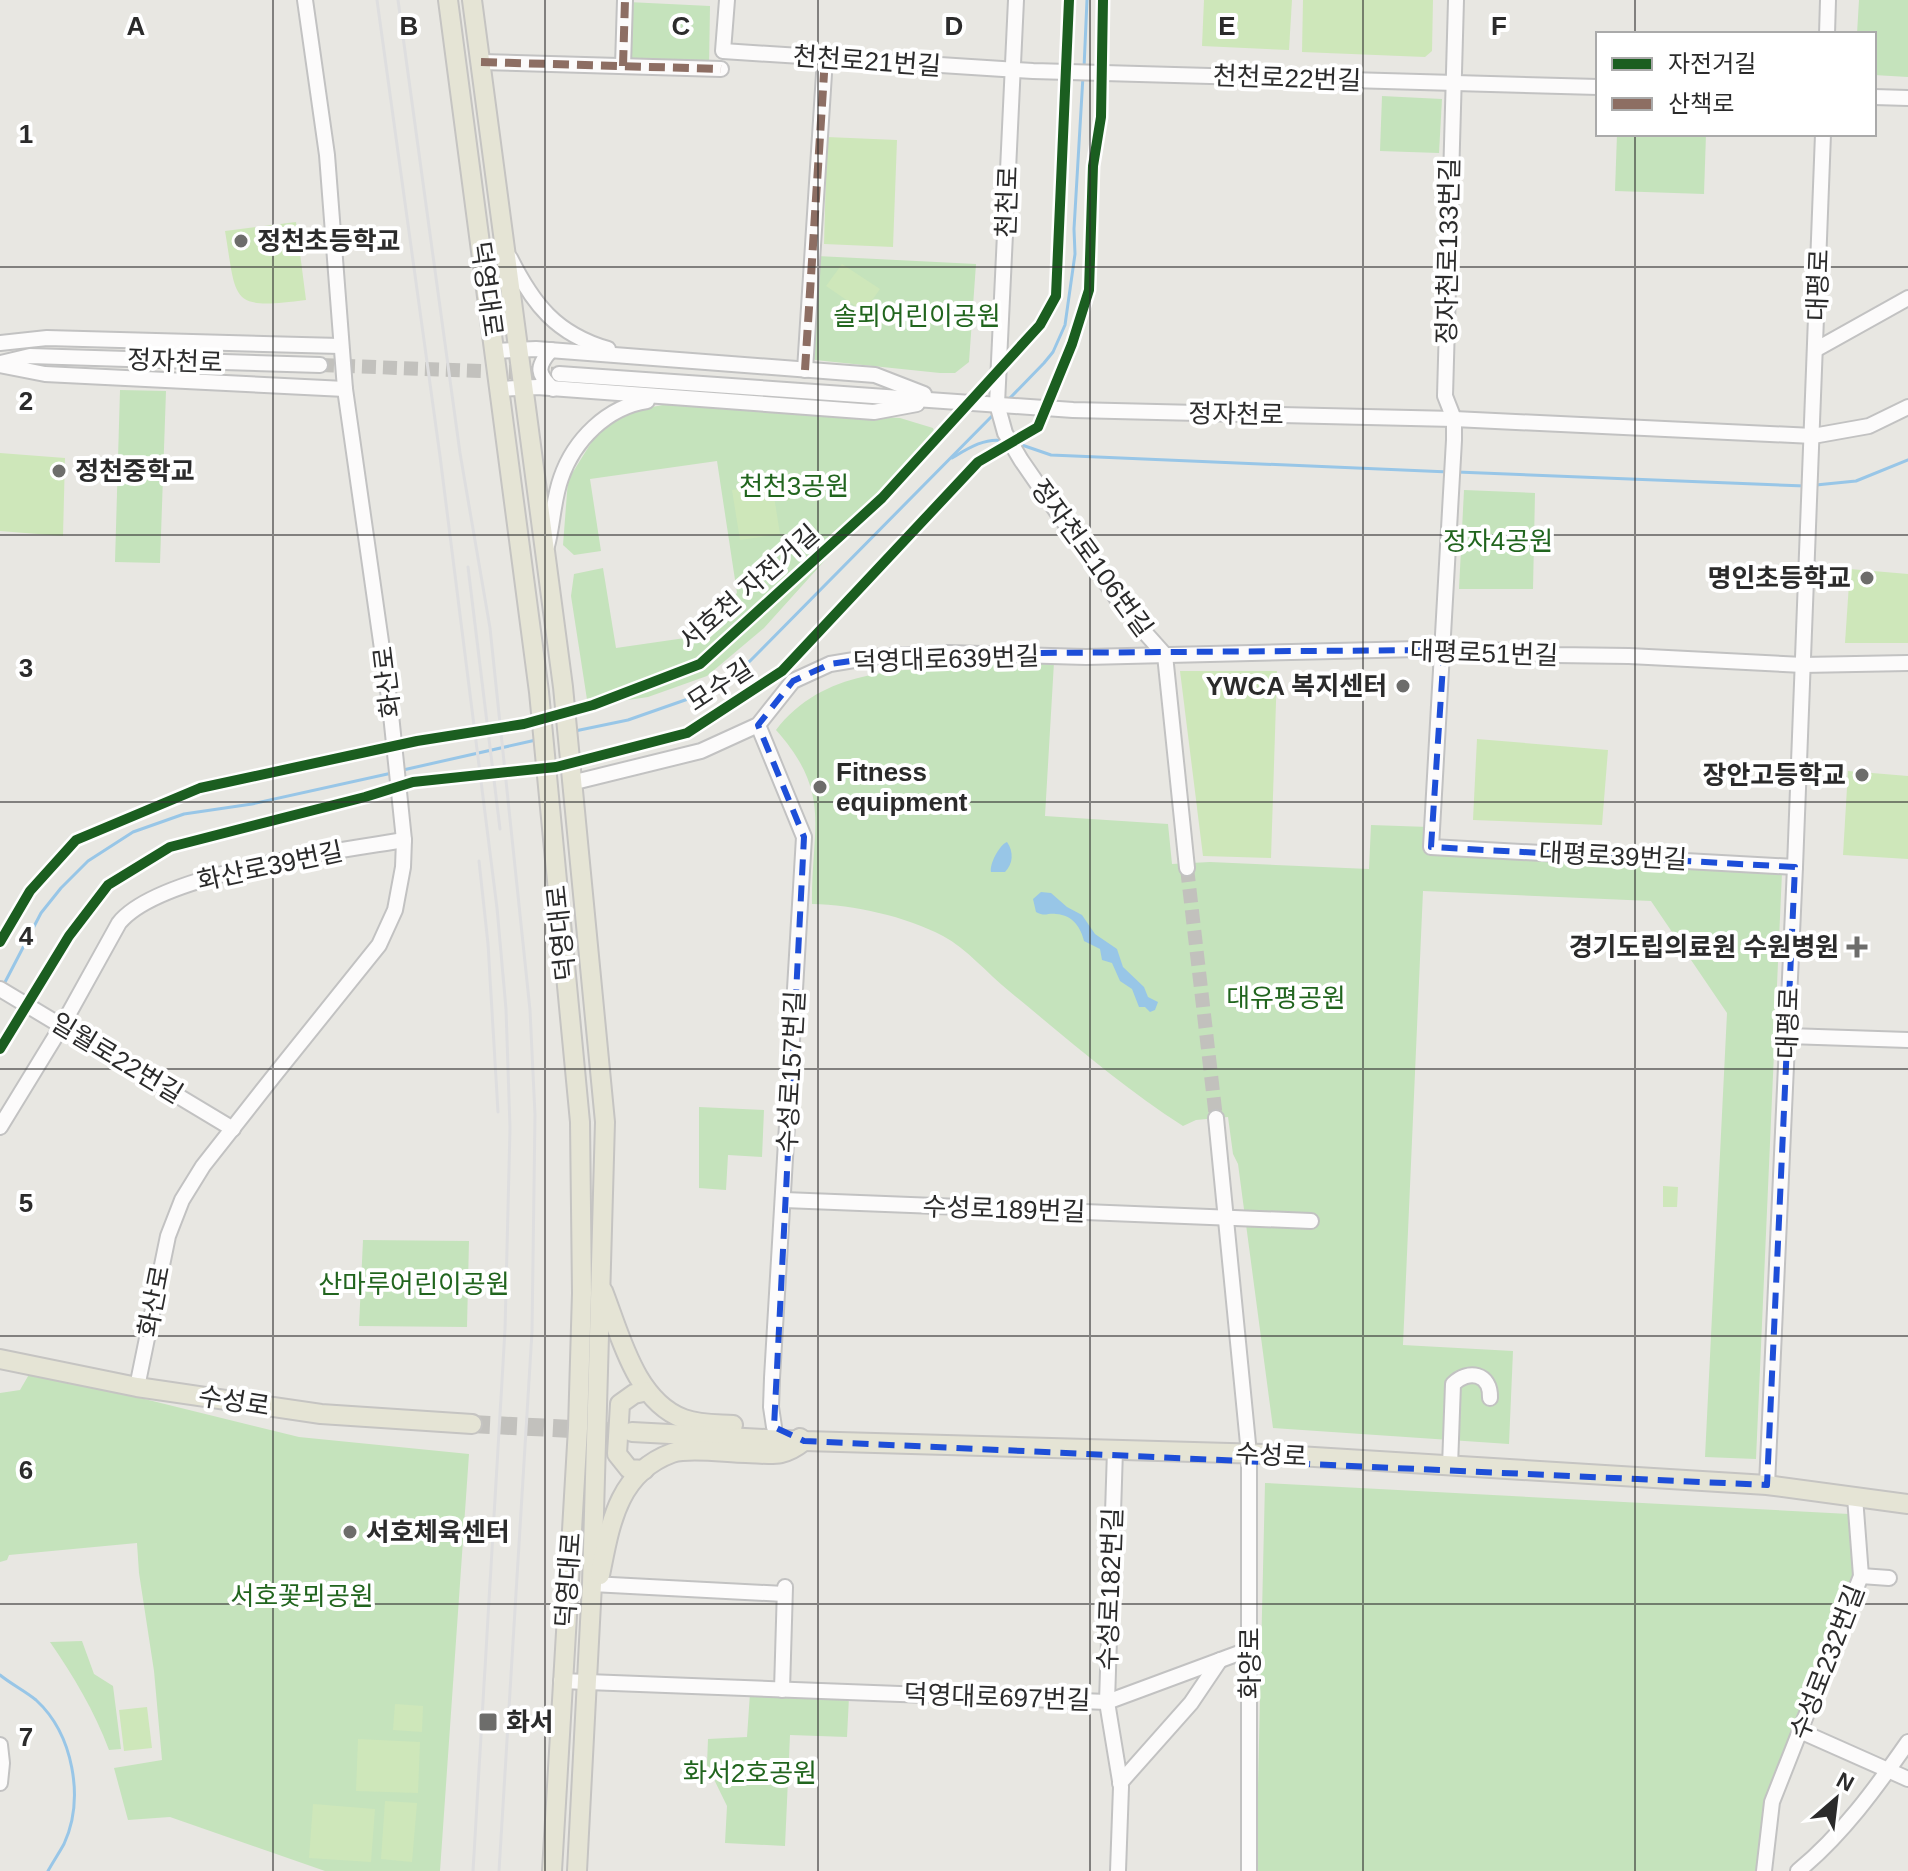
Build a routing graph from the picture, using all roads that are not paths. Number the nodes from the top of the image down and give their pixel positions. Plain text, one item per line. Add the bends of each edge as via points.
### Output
1 (305, 0) edge
2 (448, 0) edge
3 (472, 0) edge
4 (625, 0) edge
5 (727, 0) edge
6 (1016, 0) edge
7 (1456, 0) edge
8 (1828, 0) edge
9 (1827, 32) edge
10 (825, 58) junction
11 (481, 62) junction
12 (623, 66) junction
13 (721, 69) dead end
14 (1012, 70) junction
15 (1122, 73) joint
16 (1453, 81) junction
17 (1596, 87) edge
18 (1876, 97) edge
19 (1908, 98) edge
20 (1823, 136) edge
21 (503, 246) junction
22 (1908, 298) edge
23 (0, 343) edge
24 (340, 346) junction
25 (518, 349) junction
26 (551, 350) junction
27 (1815, 350) junction
28 (495, 351) junction
29 (30, 356) junction
30 (635, 357) junction
31 (0, 364) edge
32 (320, 365) tunnel mouth
33 (805, 370) junction
34 (559, 374) tunnel mouth
35 (523, 388) junction
36 (345, 389) junction
37 (499, 389) junction
38 (553, 389) junction
39 (667, 398) junction
40 (939, 400) junction
41 (997, 404) junction
42 (1908, 407) edge
43 (1454, 419) junction
44 (1813, 436) junction
45 (546, 551) junction
46 (1444, 650) junction
47 (1165, 655) junction
48 (1908, 663) edge
49 (1803, 665) junction
50 (758, 725) junction
51 (570, 779) junction
52 (404, 840) junction
53 (1431, 847) joint
54 (1795, 867) junction
55 (1187, 868) tunnel mouth
56 (0, 989) edge
57 (63, 1024) junction
58 (1788, 1036) junction
59 (1908, 1040) edge
60 (1216, 1118) tunnel mouth
61 (0, 1127) edge
62 (233, 1129) junction
63 (784, 1200) junction
64 (1225, 1218) junction
65 (1311, 1221) dead end
66 (600, 1285) junction
67 (0, 1359) edge
68 (137, 1387) junction
69 (647, 1391) junction
70 (1490, 1398) dead end
71 (472, 1424) tunnel mouth
72 (774, 1427) junction
73 (632, 1432) tunnel mouth
74 (804, 1441) junction
75 (1115, 1450) junction
76 (1249, 1454) junction
77 (1450, 1466) junction
78 (644, 1470) junction
79 (1767, 1485) junction
80 (1855, 1497) junction
81 (1908, 1504) edge
82 (1861, 1576) junction
83 (1889, 1578) dead end
84 (595, 1584) junction
85 (1250, 1649) junction
86 (1220, 1660) junction
87 (561, 1681) junction
88 (586, 1682) junction
89 (782, 1690) junction
90 (1107, 1702) junction
91 (1800, 1731) junction
92 (1908, 1742) edge
93 (0, 1745) edge
94 (1888, 1771) junction
95 (1908, 1779) edge
96 (0, 1783) edge
97 (1120, 1783) junction
98 (552, 1871) edge
99 (577, 1871) edge
100 (1118, 1871) edge
101 (1249, 1871) edge
102 (1764, 1871) edge
103 (1798, 1871) edge

1 - 24 street, 화산로 via 327,155
2 - 28 main road, 덕영대로
3 - 11 main road, 덕영대로
4 - 12 street
5 - 10 street, 천천로21번길 via 723,51
6 - 14 street, 천천로
7 - 16 street, 정자천로133번길
8 - 9 street
10 - 14 street, 천천로21번길
10 - 33 street
11 - 12 street
11 - 21 main road, 덕영대로
12 - 13 street
14 - 15 street, 천천로21번길
14 - 41 street, 천천로
15 - 16 street, 천천로22번길
16 - 17 street, 천천로22번길
16 - 43 street, 정자천로133번길 via 1445,396
18 - 19 street
20 - 27 street, 대평로
21 - 25 main road, 덕영대로
21 - 30 street via 528,294 550,317 594,345
22 - 27 street
23 - 24 street via 47,338
23 - 29 street, 정자천로
24 - 36 street, 화산로
25 - 26 street
25 - 28 street
25 - 35 main road, 덕영대로
26 - 30 street
26 - 38 street via 539,369
27 - 44 street, 대평로
28 - 37 main road, 덕영대로
29 - 31 street, 정자천로
29 - 32 street, 정자천로
30 - 33 street
31 - 36 street via 45,374
33 - 40 street via 875,375
34 - 40 street, 정자천로
35 - 37 street
35 - 38 street
35 - 45 main road, 덕영대로
36 - 52 street, 화산로
37 - 87 main road, 덕영대로 via 539,692 580,1122 580,1353
38 - 39 street
39 - 40 street via 874,412
39 - 45 street via 616,412 575,449 561,478
40 - 41 street, 정자천로
41 - 43 street, 정자천로
41 - 47 street, 정자천로106번길 via 1005,433 1021,460 1124,609
42 - 44 street, 정자천로 via 1869,426
43 - 44 street, 정자천로
43 - 46 street, 정자천로133번길
44 - 49 street, 대평로
45 - 51 main road, 덕영대로
46 - 47 street, 대평로51번길
46 - 49 street, 대평로51번길
46 - 53 street, 정자천로133번길
47 - 50 street, 덕영대로639번길 via 947,653 844,661 793,681
47 - 55 street
48 - 49 street, 대평로51번길
49 - 54 street, 대평로
50 - 51 street, 덕영대로639번길 via 701,751
50 - 63 street, 수성로157번길 via 804,837
51 - 66 main road, 덕영대로 via 605,1122
52 - 57 street, 화산로39번길 via 201,878 148,902 119,923
52 - 62 street, 화산로 via 399,893 379,945
53 - 54 street, 대평로39번길
54 - 58 street, 대평로
56 - 57 street, 일월로22번길
57 - 61 street, 화산로39번길
57 - 62 street, 일월로22번길
58 - 59 street
58 - 79 street, 대평로
60 - 64 street
62 - 68 street, 화산로 via 191,1183 174,1216
63 - 64 street, 수성로189번길
63 - 72 street, 수성로157번길 via 772,1378
64 - 65 street, 수성로189번길
64 - 76 street
66 - 69 main road
66 - 84 main road, 덕영대로
67 - 68 main road, 수성로
68 - 71 main road, 수성로 via 321,1414
69 - 72 main road via 681,1418 701,1424
69 - 78 main road via 620,1404 617,1454 629,1469
70 - 77 street via 1482,1377 1471,1373 1453,1384
72 - 74 main road
73 - 74 main road, 수성로
74 - 75 main road, 수성로
74 - 78 main road via 783,1454 673,1452
75 - 76 main road, 수성로
75 - 90 street, 수성로182번길
76 - 77 main road, 수성로
76 - 85 street, 화양로
77 - 79 main road, 수성로
78 - 84 main road via 622,1495
79 - 80 main road, 수성로
80 - 81 main road, 수성로
80 - 82 street, 수성로232번길
82 - 83 street
82 - 91 street, 수성로232번길
84 - 88 main road, 덕영대로
84 - 89 street via 785,1590
85 - 86 street, 덕영대로697번길
85 - 101 street, 화양로
86 - 90 street, 덕영대로697번길
86 - 97 street via 1191,1703
87 - 88 street, 덕영대로697번길
87 - 98 main road, 덕영대로
88 - 89 street, 덕영대로697번길
88 - 99 main road, 덕영대로
89 - 90 street, 덕영대로697번길
90 - 97 street, 수성로182번길
91 - 94 street
91 - 102 street, 수성로232번길 via 1772,1802
92 - 94 street
93 - 96 street
94 - 95 street
94 - 103 street via 1825,1848
97 - 100 street, 수성로182번길

